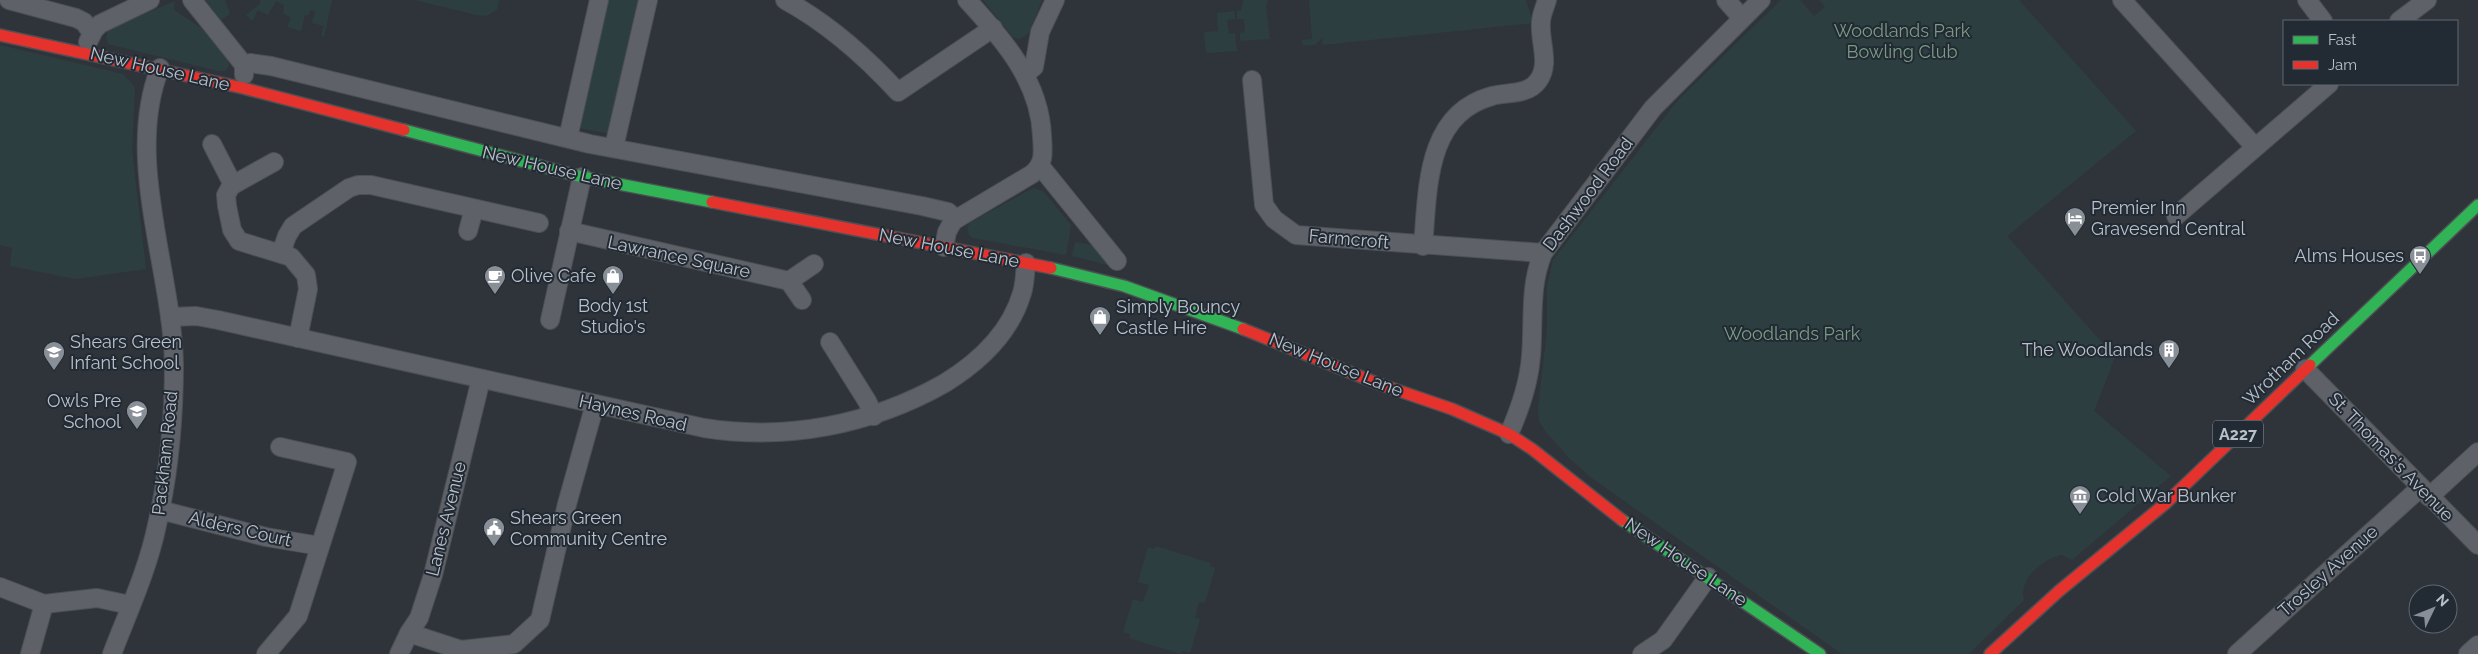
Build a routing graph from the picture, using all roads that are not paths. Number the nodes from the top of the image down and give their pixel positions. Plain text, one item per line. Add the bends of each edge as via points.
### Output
1 (9, 0) edge
2 (150, 0) edge
3 (192, 0) edge
4 (599, 0) edge
5 (648, 0) edge
6 (785, 0) edge
7 (967, 0) edge
8 (1055, 0) edge
9 (1547, 0) edge
10 (1726, 0) edge
11 (1761, 0) edge
12 (2122, 0) edge
13 (2307, 0) edge
14 (2427, 0) edge
15 (1742, 18) junction
16 (2322, 20) edge
17 (2400, 20) edge
18 (993, 28) junction
19 (92, 33) junction
20 (0, 34) edge
21 (86, 52) junction
22 (160, 68) junction
23 (1026, 73) junction
24 (1252, 80) dead end
25 (2328, 85) edge
26 (568, 138) junction
27 (212, 144) dead end
28 (614, 147) junction
29 (2255, 147) junction
30 (274, 162) dead end
31 (1040, 167) junction
32 (582, 177) junction
33 (233, 184) junction
34 (2478, 205) edge
35 (474, 210) junction
36 (2176, 216) dead end
37 (956, 219) junction
38 (539, 223) dead end
39 (468, 231) dead end
40 (569, 231) junction
41 (1423, 246) junction
42 (944, 247) junction
43 (281, 253) junction
44 (1542, 253) junction
45 (1117, 261) dead end
46 (1026, 263) junction
47 (814, 264) dead end
48 (789, 281) junction
49 (802, 300) dead end
50 (170, 317) junction
51 (550, 320) dead end
52 (298, 338) junction
53 (830, 342) dead end
54 (2305, 369) junction
55 (481, 379) junction
56 (595, 404) junction
57 (874, 416) junction
58 (1509, 434) junction
59 (280, 447) dead end
60 (2478, 452) edge
61 (2425, 492) junction
62 (160, 510) junction
63 (2478, 545) edge
64 (320, 546) junction
65 (1708, 577) junction
66 (0, 587) edge
67 (44, 604) junction
68 (130, 605) junction
69 (409, 633) junction
70 (2478, 645) edge
71 (30, 654) edge
72 (112, 654) edge
73 (266, 654) edge
74 (399, 654) edge
75 (1642, 654) edge
76 (1820, 654) edge
77 (1990, 654) edge
78 (2237, 654) edge
79 (2468, 654) edge

1 - 19 street, New House Lane via 76,18 84,22
2 - 19 street via 105,20
3 - 26 street, New House Lane via 244,70 250,63 271,66
4 - 26 street
5 - 28 street
6 - 18 street via 837,32 898,92
7 - 18 street
8 - 23 street via 1040,32 1034,67
9 - 41 street via 1540,21 1544,60 1539,80 1528,89 1491,96 1475,103 1455,119 1440,140 1431,167
10 - 15 street
11 - 15 street, Dashwood Road
12 - 29 street
13 - 16 street
14 - 17 street
15 - 44 street, Dashwood Road via 1653,108
18 - 23 street
19 - 21 street
20 - 21 street, New House Lane
21 - 22 street, New House Lane
22 - 32 street, New House Lane
22 - 50 street, Packham Road via 148,115 146,155
23 - 31 street via 1042,123
24 - 41 street, Farmcroft via 1264,205 1274,218 1296,235
25 - 29 street
26 - 28 street, New House Lane
27 - 33 street
28 - 37 street, New House Lane via 930,208 950,213
29 - 36 street
30 - 33 street
31 - 37 street
31 - 45 street
32 - 40 street
32 - 42 street, New House Lane
33 - 43 street via 227,193 227,206 236,237 241,242
34 - 54 street, Wrotham Road / A227
35 - 38 street
35 - 39 street
35 - 43 street via 358,184 294,226
37 - 42 street via 948,229
40 - 48 street, Lawrance Square
40 - 51 street
41 - 44 street, Farmcroft
42 - 46 street, New House Lane
43 - 52 street via 297,261 308,280
44 - 58 street, Dashwood Road via 1534,278 1528,378
46 - 57 street, Haynes Road via 1022,293 1015,311 1003,332 981,358 931,391
46 - 58 street, New House Lane via 1065,270 1149,294 1379,384 1452,409
47 - 48 street
48 - 49 street
50 - 52 street, Haynes Road via 201,317
50 - 62 street, Packham Road via 174,363 171,430
52 - 55 street, Haynes Road
53 - 57 street
54 - 61 street, St. Thomas's Avenue
54 - 77 street, Wrotham Road / A227 via 2166,503 2059,591
55 - 56 street, Haynes Road
55 - 69 street, Lanes Avenue via 433,575 419,618
56 - 57 street, Haynes Road via 704,428 756,433 813,429
56 - 69 street via 540,620 514,644 461,650
58 - 65 street, New House Lane via 1621,519
59 - 64 street via 347,462
60 - 61 street, Trosley Avenue
61 - 63 street, St. Thomas's Avenue
61 - 78 street, Trosley Avenue
62 - 64 street, Alders Court via 266,537
62 - 68 street, Packham Road
64 - 73 street via 298,616
65 - 75 street via 1663,640
65 - 76 street, New House Lane
66 - 67 street
67 - 68 street via 96,598
67 - 71 street
68 - 72 street, Packham Road
69 - 74 street, Lanes Avenue
70 - 79 street

